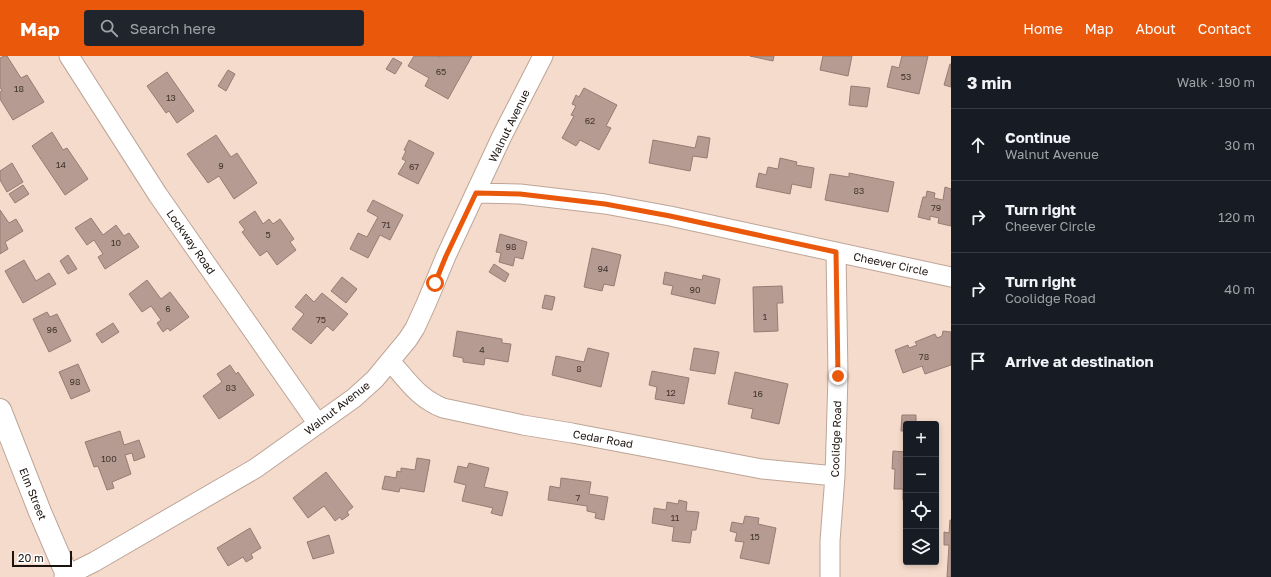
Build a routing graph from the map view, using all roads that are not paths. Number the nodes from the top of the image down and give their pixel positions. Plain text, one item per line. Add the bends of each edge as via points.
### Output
1 (69, 56) edge
2 (543, 56) edge
3 (476, 193) junction
4 (836, 252) junction
5 (951, 277) edge
6 (390, 360) junction
7 (0, 410) edge
8 (318, 424) junction
9 (835, 476) junction
10 (66, 577) edge
11 (830, 577) edge

1 - 8 street, Lockway Road via 158,195
2 - 3 street, Walnut Avenue
3 - 4 street, Cheever Circle via 520,194 605,204
3 - 6 street, Walnut Avenue via 415,328
4 - 5 street, Cheever Circle
4 - 9 street, Coolidge Road via 838,376
6 - 8 street, Walnut Avenue via 375,379 354,398
6 - 9 street, Cedar Road via 421,396 443,408 762,469
7 - 10 main road, Elm Street
8 - 10 street, Walnut Avenue via 256,468
9 - 11 street, Coolidge Road

